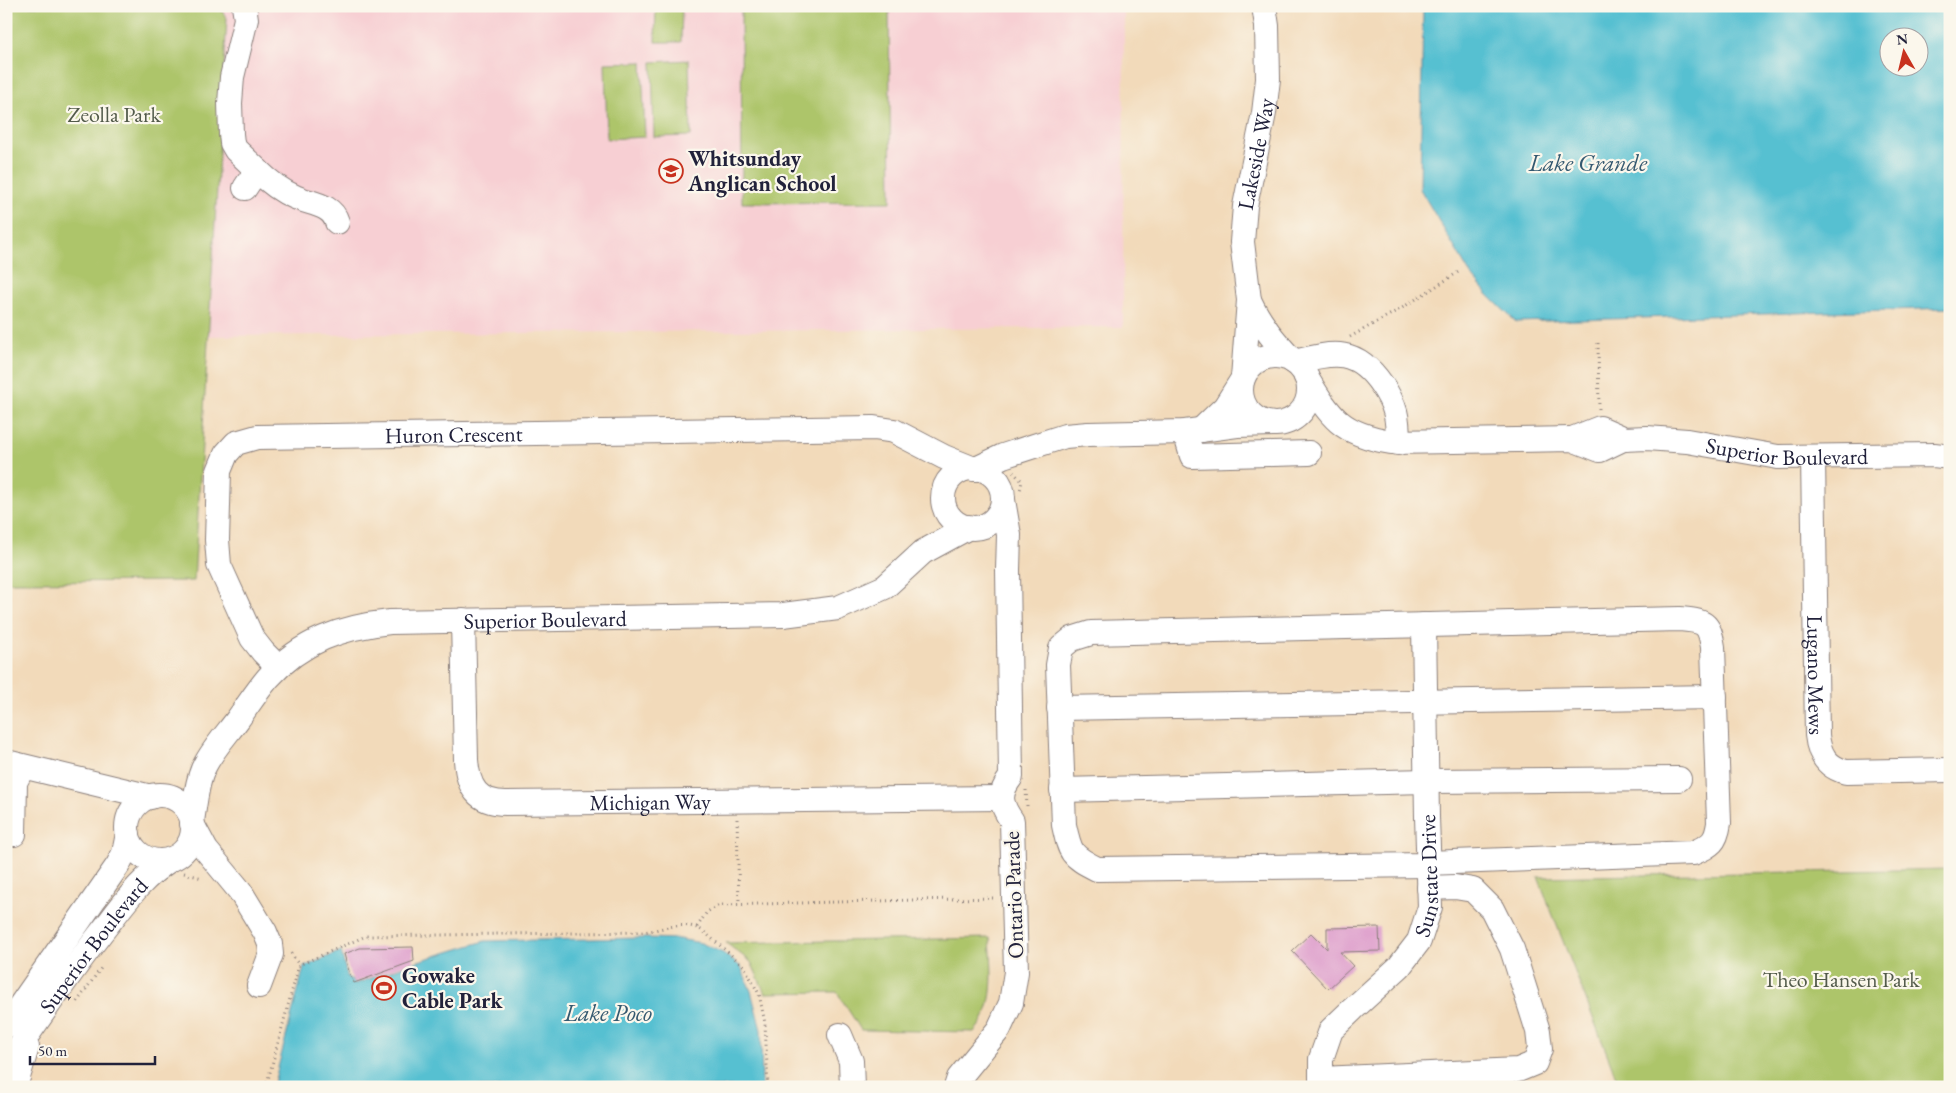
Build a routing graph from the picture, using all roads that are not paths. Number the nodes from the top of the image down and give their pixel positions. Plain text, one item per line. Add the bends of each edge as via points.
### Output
1 (244, 6) edge
2 (1264, 6) edge
3 (337, 222) dead end
4 (1249, 300) junction
5 (1298, 367) junction
6 (1243, 379) junction
7 (1276, 423) junction
8 (1344, 428) junction
9 (1193, 431) junction
10 (915, 443) junction
11 (1398, 443) junction
12 (1029, 448) junction
13 (1309, 453) dead end
14 (1812, 457) junction
15 (1950, 457) edge
16 (975, 469) junction
17 (944, 498) junction
18 (1009, 500) junction
19 (971, 528) junction
20 (923, 552) junction
21 (1008, 570) junction
22 (463, 620) junction
23 (1424, 625) junction
24 (278, 667) junction
25 (1715, 697) junction
26 (1425, 702) junction
27 (1059, 708) junction
28 (206, 762) junction
29 (15, 764) edge
30 (1950, 770) edge
31 (1679, 779) dead end
32 (1426, 781) junction
33 (96, 785) junction
34 (1062, 790) junction
35 (155, 796) junction
36 (1002, 798) junction
37 (192, 823) junction
38 (128, 831) junction
39 (14, 834) dead end
40 (174, 864) junction
41 (1429, 872) junction
42 (227, 884) junction
43 (260, 986) dead end
44 (6, 1026) edge
45 (34, 1026) junction
46 (840, 1035) dead end
47 (6, 1066) edge
48 (1321, 1083) edge
49 (16, 1087) edge
50 (852, 1087) edge
51 (956, 1087) edge

1 - 3 street via 246,19 232,77 232,143 251,179 321,205
2 - 4 street, Lakeside Way via 1268,26 1268,79 1263,121 1245,206 1242,242
4 - 5 street, Lakeside Way via 1269,334
4 - 6 street, Lakeside Way
5 - 6 street via 1280,356 1266,357 1254,363
5 - 7 street via 1308,397 1292,419
5 - 8 street, Superior Boulevard
5 - 11 street via 1318,357 1351,357 1364,362 1394,404
6 - 7 street via 1241,393 1248,412 1259,420
6 - 9 street via 1225,408
7 - 8 street, Superior Boulevard via 1313,423
7 - 9 street, Superior Boulevard
8 - 11 street, Superior Boulevard via 1374,439
9 - 12 street, Superior Boulevard via 1076,435
9 - 13 street via 1192,456
10 - 16 street, Huron Crescent
10 - 17 street, Huron Crescent via 936,472
10 - 24 street, Huron Crescent via 888,430 865,428 306,435 257,437 236,443 226,454 219,471 218,565 252,638
11 - 14 street, Superior Boulevard via 1572,439 1597,428 1625,438 1670,439 1764,455
12 - 16 street, Superior Boulevard
12 - 18 street via 1012,472
14 - 15 street, Superior Boulevard
14 - 30 street, Lugano Mews via 1817,735 1820,753 1832,766 1846,772
16 - 17 street via 953,476 946,486
16 - 18 street via 987,472 997,480
17 - 19 street via 949,515
17 - 20 street, Superior Boulevard via 937,525
18 - 19 street via 993,521
18 - 21 street, Ontario Parade
19 - 20 street, Superior Boulevard
19 - 21 street, Ontario Parade via 993,541
20 - 22 street, Superior Boulevard via 885,587 838,608 783,615
21 - 36 street, Ontario Parade via 1011,777 1003,788
22 - 24 street, Superior Boulevard via 390,622 349,628 315,642
22 - 36 street, Michigan Way via 467,772 475,791 490,801
23 - 25 street via 1699,620 1710,631
23 - 26 street, Sunstate Drive
23 - 27 street via 1091,633 1072,639 1061,648
24 - 28 street, Superior Boulevard
25 - 26 street
25 - 41 street via 1719,823 1717,838 1708,846 1692,853
26 - 27 street
26 - 32 street, Sunstate Drive
27 - 34 street
28 - 35 street, Superior Boulevard via 185,780
28 - 37 street, Superior Boulevard
29 - 33 street
29 - 39 street
31 - 32 street
32 - 34 street
32 - 41 street, Sunstate Drive
33 - 35 street
33 - 38 street
34 - 41 street via 1069,848 1078,859 1097,869
35 - 37 street via 173,798 182,804
35 - 38 street via 134,808
36 - 51 street, Ontario Parade via 1003,809 1012,821 1016,972 1010,1003 999,1029 959,1078
37 - 40 street via 189,842
37 - 42 street
38 - 40 street via 133,846 142,855
38 - 44 street, Superior Boulevard via 118,865
40 - 42 street via 210,866
40 - 45 street, Superior Boulevard via 144,878 78,962
41 - 48 street, Sunstate Drive via 1430,907 1419,941 1399,967 1331,1030 1320,1058
41 - 48 street via 1455,887 1473,890 1492,909 1512,949 1538,1031 1540,1049 1535,1063 1518,1070
42 - 43 street via 265,932 270,944 270,960
45 - 47 street, Superior Boulevard
45 - 49 street
46 - 50 street via 851,1061

